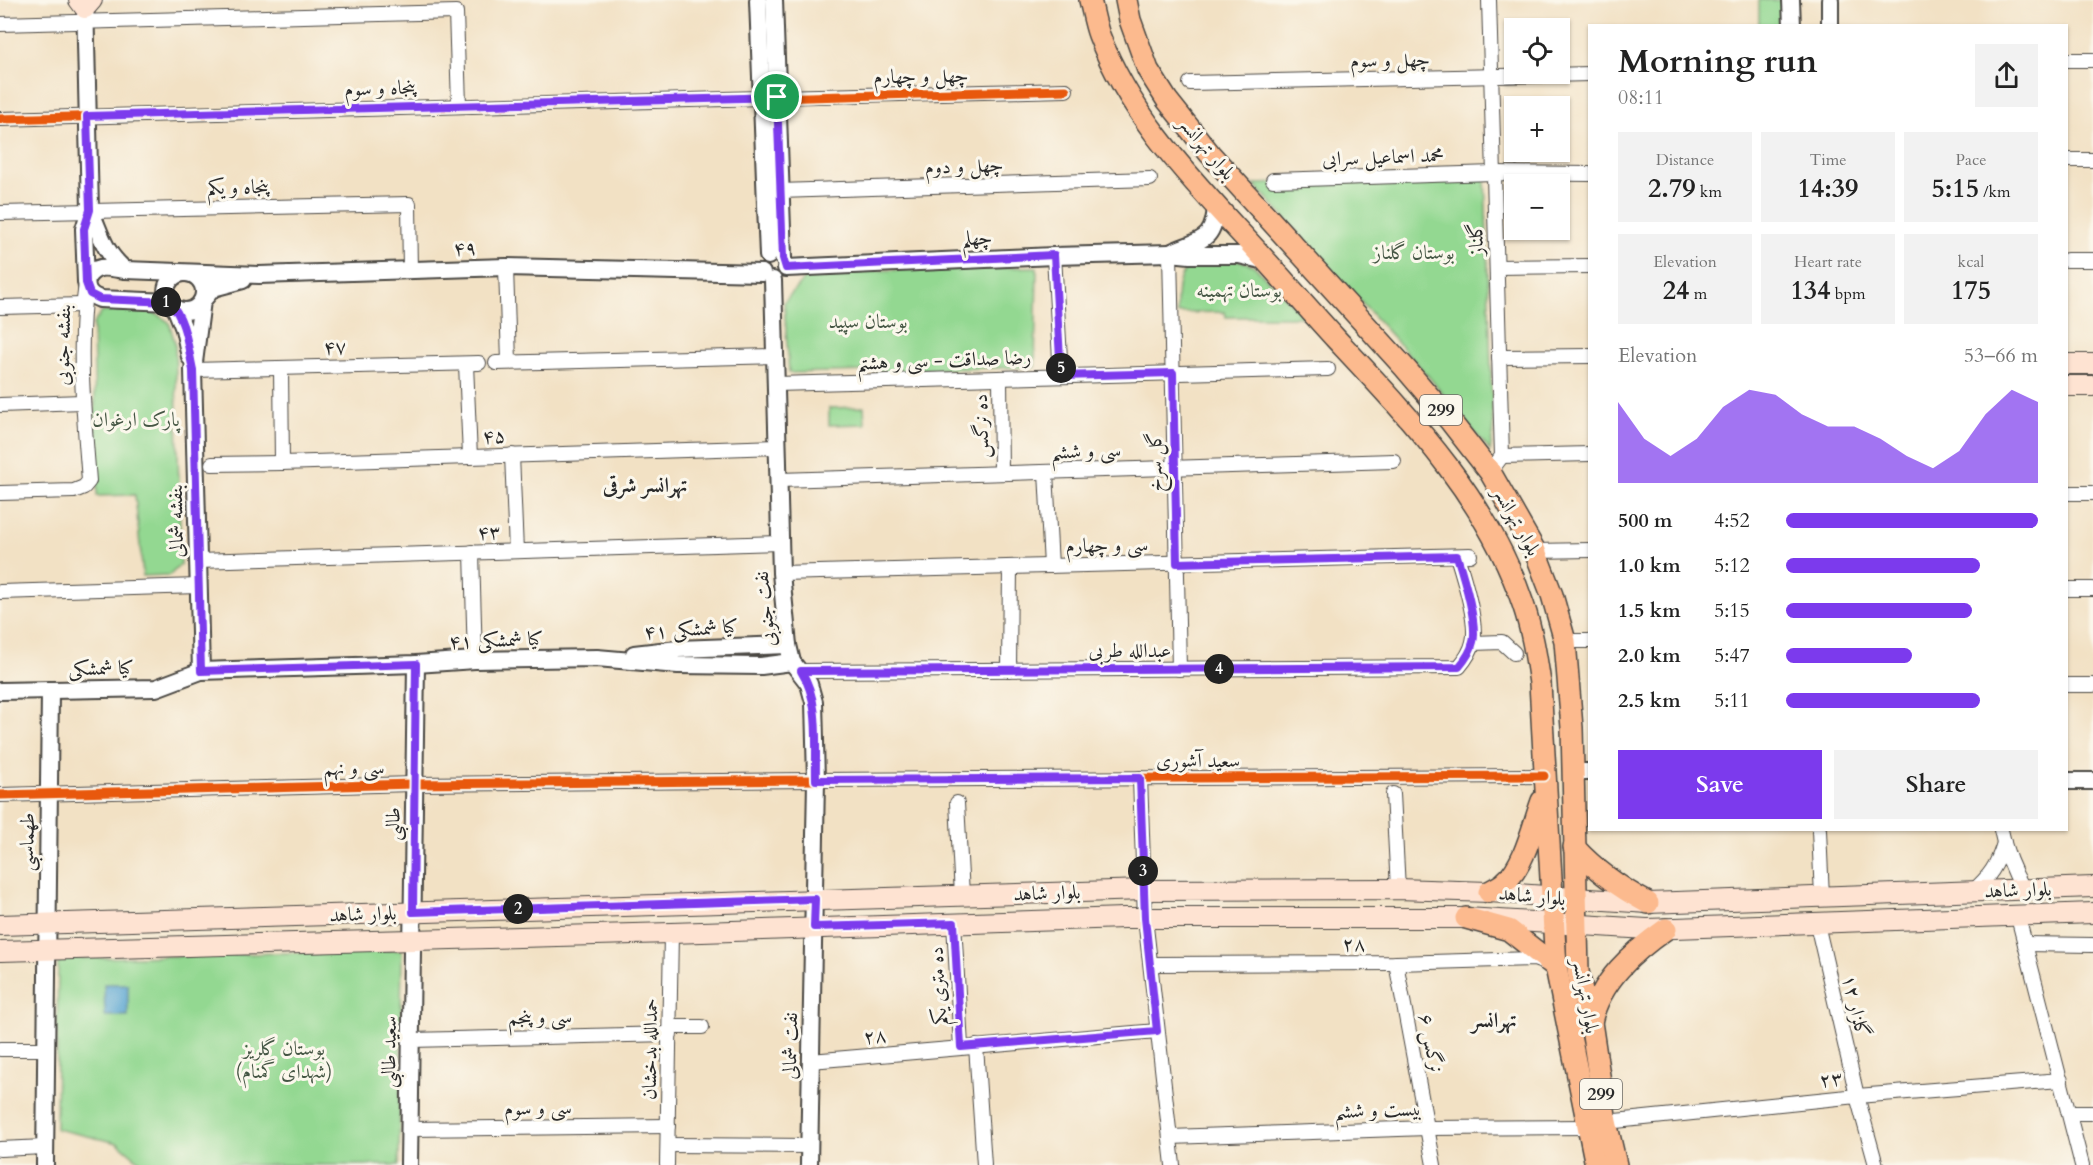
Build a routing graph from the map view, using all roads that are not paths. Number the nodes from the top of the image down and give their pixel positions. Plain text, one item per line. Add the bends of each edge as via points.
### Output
1 (758, 0) edge
2 (774, 0) edge
3 (1126, 0) edge
4 (1490, 0) edge
5 (1791, 0) edge
6 (1830, 0) edge
7 (1090, 1) edge
8 (85, 6) edge
9 (0, 24) edge
10 (1792, 24) edge
11 (1830, 24) edge
12 (2068, 60) edge
13 (2093, 60) edge
14 (1588, 74) edge
15 (1492, 77) junction
16 (1190, 83) dead end
17 (1066, 90) dead end
18 (769, 98) junction
19 (459, 105) junction
20 (87, 116) junction
21 (0, 118) edge
22 (2068, 160) edge
23 (2093, 160) edge
24 (1494, 173) junction
25 (1588, 174) edge
26 (1150, 179) dead end
27 (1273, 180) dead end
28 (772, 191) junction
29 (1216, 206) junction
30 (90, 210) junction
31 (0, 213) edge
32 (1170, 253) junction
33 (1054, 255) junction
34 (2068, 260) edge
35 (2093, 260) edge
36 (1266, 261) junction
37 (772, 266) junction
38 (1588, 266) edge
39 (506, 267) junction
40 (1497, 267) junction
41 (125, 270) junction
42 (410, 271) junction
43 (184, 273) junction
44 (259, 275) junction
45 (86, 283) junction
46 (202, 301) junction
47 (83, 305) junction
48 (172, 305) junction
49 (0, 307) edge
50 (776, 356) junction
51 (1588, 356) edge
52 (1499, 357) junction
53 (2068, 364) edge
54 (2093, 364) edge
55 (281, 368) junction
56 (1328, 369) dead end
57 (193, 370) junction
58 (1173, 373) junction
59 (1061, 376) junction
60 (1000, 378) junction
61 (776, 384) junction
62 (2068, 386) edge
63 (2093, 386) edge
64 (82, 402) junction
65 (0, 405) edge
66 (778, 447) junction
67 (1588, 454) edge
68 (512, 455) junction
69 (470, 457) junction
70 (1394, 462) dead end
71 (282, 463) junction
72 (212, 464) dead end
73 (1496, 464) junction
74 (1175, 468) junction
75 (1046, 472) junction
76 (1001, 473) junction
77 (779, 480) junction
78 (0, 493) edge
79 (2068, 493) edge
80 (2093, 493) edge
81 (780, 543) junction
82 (1588, 550) edge
83 (516, 551) junction
84 (1535, 551) junction
85 (472, 552) junction
86 (198, 561) junction
87 (1177, 563) junction
88 (1051, 566) junction
89 (1010, 567) junction
90 (781, 573) junction
91 (199, 586) junction
92 (2068, 589) edge
93 (2093, 589) edge
94 (0, 592) edge
95 (1565, 641) junction
96 (1588, 641) edge
97 (1473, 643) junction
98 (788, 645) junction
99 (1514, 652) dead end
100 (597, 658) junction
101 (475, 660) junction
102 (416, 664) junction
103 (796, 667) junction
104 (1179, 669) junction
105 (1009, 670) junction
106 (201, 671) junction
107 (2068, 684) edge
108 (2093, 685) edge
109 (50, 690) junction
110 (0, 691) edge
111 (1582, 772) edge
112 (1140, 778) junction
113 (816, 780) junction
114 (2068, 781) edge
115 (2093, 781) edge
116 (414, 784) junction
117 (1545, 784) junction
118 (49, 793) junction
119 (1393, 794) dead end
120 (0, 795) edge
121 (957, 803) dead end
122 (1819, 831) edge
123 (2002, 836) edge
124 (1574, 847) junction
125 (2093, 887) edge
126 (1398, 889) junction
127 (1144, 890) junction
128 (2024, 890) junction
129 (1489, 892) junction
130 (1972, 892) junction
131 (962, 895) junction
132 (1551, 897) junction
133 (1822, 897) junction
134 (815, 899) junction
135 (1576, 899) junction
136 (1648, 903) junction
137 (413, 912) junction
138 (2093, 913) edge
139 (2018, 917) junction
140 (1145, 918) junction
141 (1466, 918) junction
142 (954, 923) junction
143 (1552, 923) junction
144 (47, 924) junction
145 (1817, 924) junction
146 (0, 925) edge
147 (1577, 925) junction
148 (814, 927) junction
149 (1657, 929) junction
150 (671, 933) junction
151 (412, 940) junction
152 (2025, 944) junction
153 (2093, 945) edge
154 (47, 950) junction
155 (0, 951) edge
156 (1396, 963) junction
157 (1150, 964) junction
158 (1556, 967) junction
159 (1591, 1023) junction
160 (702, 1027) dead end
161 (670, 1030) junction
162 (1157, 1031) junction
163 (411, 1040) junction
164 (976, 1046) junction
165 (961, 1047) junction
166 (0, 1049) edge
167 (46, 1049) junction
168 (811, 1061) junction
169 (2061, 1080) junction
170 (1857, 1096) junction
171 (2070, 1113) junction
172 (2093, 1113) edge
173 (1597, 1125) junction
174 (668, 1126) junction
175 (1427, 1128) junction
176 (409, 1129) junction
177 (1170, 1137) junction
178 (668, 1145) junction
179 (809, 1146) junction
180 (45, 1148) junction
181 (0, 1149) edge
182 (45, 1165) edge
183 (409, 1165) edge
184 (667, 1165) edge
185 (809, 1165) edge
186 (984, 1165) edge
187 (1173, 1165) edge
188 (1434, 1165) edge
189 (1596, 1165) edge
190 (1616, 1165) edge
191 (1876, 1165) edge
192 (2082, 1165) edge

1 - 18 street
2 - 18 street
3 - 73 main road, بلوار تهرانسر / 299 via 1148,70 1210,154 1451,422
4 - 15 street, گلناز
5 - 10 street
6 - 11 street
7 - 29 main road, بلوار تهرانسر / 299 via 1113,68 1136,108
8 - 9 street
8 - 19 street via 456,12
8 - 20 street, بنفشه جنوبی
12 - 13 street
14 - 15 street, چهل و سوم
15 - 16 street, چهل و سوم
15 - 24 street, گلناز
17 - 18 street, چهل و چهارم
18 - 19 street, پنجاه و سوم
18 - 28 street, نفت جنوبی
19 - 20 street, پنجاه و سوم
20 - 21 street, پنجاه و سوم
20 - 30 street, بنفشه جنوبی
22 - 23 street
24 - 25 street, محمد اسماعیل سرابی
24 - 27 street, محمد اسماعیل سرابی
24 - 40 street, گلناز
26 - 28 street, چهل و دوم
28 - 37 street, نفت جنوبی
29 - 32 street via 1212,231
29 - 36 main road, بلوار تهرانسر / 299
30 - 31 street, پنجاه و یکم
30 - 41 street, بنفشه جنوبی via 104,247
30 - 42 street, پنجاه و یکم via 409,204
30 - 45 street, بنفشه جنوبی via 84,229
32 - 33 street, چهلم
32 - 36 street, چهلم via 1239,255
32 - 58 street, گل سرخ
33 - 37 street, چهلم
33 - 59 street
34 - 35 street
36 - 117 main road, بلوار تهرانسر / 299 via 1428,439 1477,508 1505,558 1535,647
37 - 39 street, ۴۹ via 672,270
37 - 50 street, نفت جنوبی
38 - 40 street
39 - 42 street, ۴۹
39 - 50 street via 502,363
40 - 52 street, گلناز
41 - 43 street
41 - 45 street via 99,267 90,273
42 - 44 street, ۴۹
43 - 44 street
43 - 46 street via 201,282
43 - 48 street via 168,283 166,292
44 - 46 street via 213,288
45 - 47 street, بنفشه جنوبی
45 - 48 street via 90,294 100,299
46 - 48 street via 186,311
46 - 57 street, بنفشه شمالی
47 - 49 street
47 - 64 street, بنفشه جنوبی
48 - 57 street, بنفشه شمالی via 184,329
50 - 61 street, نفت جنوبی
51 - 52 street
52 - 73 street, گلناز
53 - 54 main road
55 - 57 street, ۴۷
55 - 69 street, ۴۷ via 472,363
55 - 71 street
56 - 58 street, رضا صداقت - سی و هشتم
57 - 86 street, بنفشه شمالی
58 - 59 street, رضا صداقت - سی و هشتم
58 - 74 street, گل سرخ
59 - 60 street, رضا صداقت - سی و هشتم
60 - 61 street, رضا صداقت - سی و هشتم
60 - 76 street, ده نرگس
61 - 66 street, نفت جنوبی
62 - 63 main road
64 - 65 street
64 - 78 street, بنفشه جنوبی via 89,481 84,487 74,491
66 - 68 street, ۴۵
66 - 77 street, نفت جنوبی
67 - 73 street
68 - 69 street, ۴۵
68 - 83 street
69 - 71 street, ۴۵
70 - 74 street, سی و ششم
71 - 72 street, ۴۵
73 - 84 main road, بلوار تهرانسر / 299
74 - 75 street, سی و ششم
74 - 87 street, گل سرخ
75 - 76 street, سی و ششم
75 - 88 street
76 - 77 street, سی و ششم
77 - 81 street, نفت جنوبی
79 - 80 street
81 - 83 street, ۴۳
81 - 90 street, نفت جنوبی
82 - 84 street
83 - 85 street, ۴۳
84 - 95 main road, بلوار تهرانسر / 299
85 - 86 street, ۴۳
85 - 101 street
86 - 91 street, بنفشه شمالی
87 - 88 street, سی و چهارم
87 - 97 street, سی و چهارم via 1464,555
87 - 104 street, گل سرخ
88 - 89 street, سی و چهارم
89 - 90 street, سی و چهارم
89 - 105 street
90 - 98 street, نفت جنوبی
91 - 94 street
91 - 106 street, بنفشه شمالی
92 - 93 street
95 - 96 street
95 - 111 main road, بلوار تهرانسر / 299 via 1572,728
97 - 99 street via 1502,642
97 - 104 street, عبدالله طربی via 1459,667
98 - 100 street, کیا شمشکی ۴۱ via 678,649
98 - 103 street, نفت جنوبی
100 - 101 street, ۴۱ کیا شمشکی
100 - 103 street, ۴۱ کیا شمشکی via 678,665
101 - 102 street, ۴۱ کیا شمشکی
102 - 106 street, ۴۱ کیا شمشکی
102 - 116 street, طالبی
103 - 105 street, عبدالله طربی
103 - 113 street, نفت جنوبی via 809,684 814,702
104 - 105 street, عبدالله طربی
106 - 109 street, کیا شمشکی via 156,688
107 - 108 street
109 - 110 street, کیا شمشکی
109 - 118 street, طهماسبی
111 - 124 main road, بلوار تهرانسر / 299
112 - 113 street, سعید آشوری
112 - 117 street, سعید آشوری
112 - 127 street
113 - 116 street, سی و نهم
113 - 134 street, نفت جنوبی
114 - 115 street
116 - 118 street, سی و نهم
116 - 137 street, طالبی
117 - 129 main road via 1525,851 1506,882
117 - 132 main road, بلوار تهرانسر / 299
118 - 120 street, سی و نهم
118 - 144 street, طهماسبی
119 - 126 street
121 - 131 street
122 - 133 street
123 - 128 street
123 - 130 street via 1998,862
124 - 135 main road, بلوار تهرانسر / 299
124 - 136 main road via 1619,888
125 - 128 main road, بلوار شاهد
126 - 127 main road, بلوار شاهد
126 - 129 main road, بلوار شاهد
127 - 131 main road, بلوار شاهد
127 - 140 street
128 - 130 main road, بلوار شاهد
129 - 132 main road, بلوار شاهد
130 - 133 main road, بلوار شاهد
131 - 134 main road, بلوار شاهد
132 - 135 main road, بلوار شاهد
132 - 143 main road, بلوار تهرانسر / 299
133 - 136 main road, بلوار شاهد
134 - 137 main road, بلوار شاهد
134 - 148 street, نفت جنوبی
135 - 136 main road, بلوار شاهد
135 - 147 main road, بلوار تهرانسر / 299
136 - 149 main road
137 - 144 main road, بلوار شاهد
137 - 151 street, طالبی
138 - 139 main road, بلوار شاهد
139 - 145 main road, بلوار شاهد
139 - 152 street
140 - 141 main road, بلوار شاهد
140 - 142 main road, بلوار شاهد
140 - 157 street
141 - 143 main road, بلوار شاهد
141 - 158 main road via 1509,930
142 - 148 main road, بلوار شاهد
142 - 165 street, ده متری یکم
143 - 147 main road, بلوار شاهد
143 - 158 main road, بلوار تهرانسر / 299
144 - 146 main road, بلوار شاهد
144 - 154 street, طهماسبی
145 - 149 main road, بلوار شاهد
145 - 170 street, گلزار ۱۲
147 - 149 main road, بلوار شاهد
147 - 159 main road, بلوار تهرانسر / 299 via 1578,970
148 - 150 main road, بلوار شاهد
148 - 168 street, نفت شمالی
149 - 159 main road via 1600,995
150 - 151 main road, بلوار شاهد
150 - 161 street, حمدالله بدخشان
151 - 154 main road, بلوار شاهد
151 - 163 street, سعید طالبی
152 - 153 street
152 - 169 street
154 - 155 main road, بلوار شاهد
154 - 167 street
156 - 157 street, ۲۸
156 - 158 street, ۲۸ via 1534,959
156 - 175 street, نرگس ۶
157 - 162 street
158 - 173 main road, بلوار تهرانسر
159 - 173 main road, بلوار تهرانسر / 299
160 - 161 street, سی و پنجم
161 - 163 street, سی و پنجم
161 - 174 street, حمدالله بدخشان
162 - 164 street, ۲۸
162 - 177 street
163 - 176 street, سعید طالبی
164 - 165 street, ۲۸
164 - 186 street
165 - 168 street, ۲۸
166 - 167 street
167 - 180 street
168 - 179 street, نفت شمالی
169 - 170 street, ۲۳
169 - 171 street
170 - 173 street, ۲۳
170 - 191 street, گلزار ۱۲
171 - 172 street
171 - 192 street
173 - 175 street, بیست و ششم
173 - 189 main road, بلوار تهرانسر
173 - 190 main road, بلوار تهرانسر / 299
174 - 176 street, سی و سوم
174 - 178 street, حمدالله بدخشان
175 - 177 street, بیست و ششم
175 - 188 street, نرگس ۶
176 - 183 street, سعید طالبی
177 - 187 street
178 - 179 street
178 - 184 street, حمدالله بدخشان
179 - 185 street, نفت شمالی
180 - 181 street
180 - 182 street

